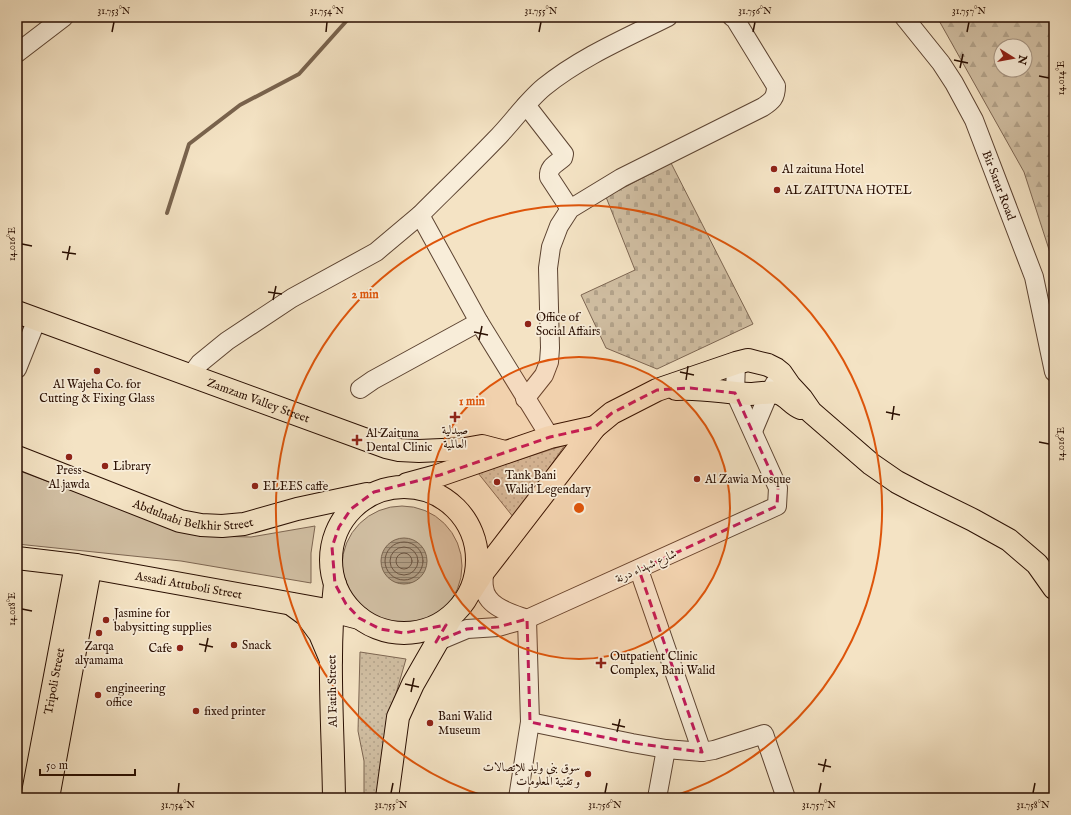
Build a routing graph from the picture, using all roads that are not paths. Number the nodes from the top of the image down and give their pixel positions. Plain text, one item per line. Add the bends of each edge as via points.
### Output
1 (64, 17) edge
2 (668, 17) edge
3 (732, 17) edge
4 (904, 17) edge
5 (17, 53) edge
6 (526, 105) junction
7 (570, 210) junction
8 (420, 215) junction
9 (27, 316) edge
10 (479, 322) junction
11 (736, 363) junction
12 (17, 369) edge
13 (1054, 372) edge
14 (781, 373) junction
15 (191, 375) junction
16 (360, 389) dead end
17 (658, 390) junction
18 (735, 393) junction
19 (770, 393) junction
20 (526, 399) junction
21 (811, 412) junction
22 (595, 427) junction
23 (753, 431) junction
24 (550, 437) junction
25 (505, 452) junction
26 (17, 457) edge
27 (399, 486) junction
28 (374, 492) junction
29 (17, 558) edge
30 (83, 566) junction
31 (639, 570) junction
32 (484, 571) junction
33 (335, 584) junction
34 (1054, 588) edge
35 (471, 591) junction
36 (291, 604) junction
37 (332, 611) junction
38 (452, 616) junction
39 (359, 618) junction
40 (526, 619) junction
41 (436, 642) junction
42 (331, 660) junction
43 (530, 722) junction
44 (666, 749) junction
45 (702, 752) junction
46 (32, 798) edge
47 (48, 798) edge
48 (334, 798) edge
49 (387, 798) edge
50 (518, 798) edge
51 (657, 798) edge
52 (786, 798) edge

1 - 5 street
2 - 6 street via 567,70
3 - 7 street via 776,86 776,94 771,101 621,178
4 - 13 street, Bir Sarar Road via 941,63 974,120 1034,277
6 - 7 street via 564,154 548,172
6 - 8 street via 496,140
7 - 20 street via 559,226 551,247 548,268 549,362 544,375
8 - 10 street
8 - 15 street via 376,252 292,298 227,341 200,363
9 - 12 street
9 - 15 main road, Zamzam Valley Street
10 - 16 street
10 - 20 street
11 - 14 main road via 748,360 757,362
11 - 17 main road
11 - 18 street
14 - 19 street
14 - 21 main road
15 - 25 main road, Zamzam Valley Street via 386,447 419,451 482,446
17 - 18 main road via 690,388
17 - 22 main road via 612,412
18 - 19 main road
18 - 23 street
19 - 21 main road via 778,393 795,406
19 - 23 street
20 - 24 street
21 - 34 main road via 871,464 897,482 1008,540 1037,564
22 - 24 main road
22 - 32 main road
23 - 31 street, شارع شهداء درنة via 778,488 777,506
24 - 25 main road
25 - 27 main road via 440,475
26 - 28 main road, Abdulnabi Belkhir Street via 180,521 201,525 244,524
27 - 28 main road, Abdulnabi Belkhir Street
27 - 35 main road via 420,487 438,494 460,511 474,536 477,549 478,564
28 - 33 main road via 351,509 339,527 332,547 331,568
29 - 30 main road, Assadi Attuboli Street
30 - 36 main road, Assadi Attuboli Street
30 - 46 main road, Tripoli Street
30 - 47 main road, Tripoli Street
31 - 40 street, شارع شهداء درنة
31 - 45 street
32 - 35 main road
32 - 40 street via 484,588 490,601 507,612
33 - 37 main road, Al Fatih Street
33 - 39 main road via 343,601
35 - 38 main road
36 - 37 main road, Assadi Attuboli Street
36 - 42 main road via 306,615 320,634
37 - 39 main road, Assadi Attuboli Street
37 - 42 main road, Al Fatih Street
38 - 39 main road via 428,630 404,633 380,629
38 - 41 main road
40 - 41 street, شارع شهداء درنة via 498,627 467,629
40 - 43 street
41 - 49 main road via 398,717
42 - 48 main road, Al Fatih Street
43 - 44 street
43 - 50 street
44 - 45 street
44 - 51 street
45 - 52 street via 764,734

